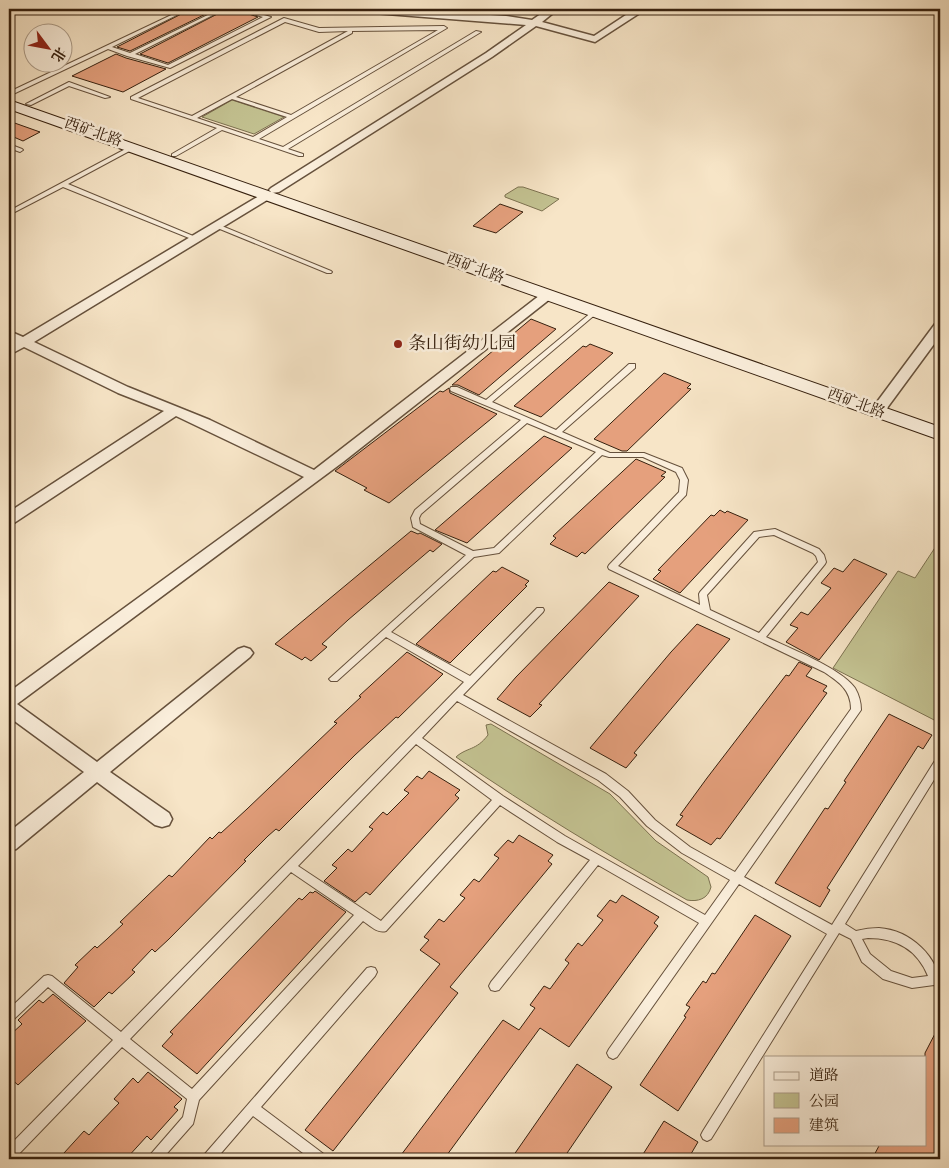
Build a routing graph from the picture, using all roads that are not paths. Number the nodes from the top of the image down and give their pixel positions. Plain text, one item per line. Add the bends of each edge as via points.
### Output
1 (187, 9) edge
2 (223, 9) edge
3 (238, 9) edge
4 (361, 9) edge
5 (554, 9) edge
6 (641, 9) edge
7 (534, 23) junction
8 (353, 30) junction
9 (478, 32) dead end
10 (107, 47) junction
11 (130, 55) junction
12 (9, 96) edge
13 (107, 97) dead end
14 (231, 97) junction
15 (9, 104) edge
16 (29, 104) junction
17 (292, 116) junction
18 (193, 118) junction
19 (222, 128) junction
20 (254, 139) junction
21 (10, 147) edge
22 (133, 147) junction
23 (284, 149) junction
24 (20, 150) dead end
25 (174, 155) junction
26 (302, 155) dead end
27 (62, 184) junction
28 (271, 193) junction
29 (9, 213) edge
30 (217, 226) junction
31 (196, 238) junction
32 (329, 272) dead end
33 (549, 295) junction
34 (595, 312) junction
35 (940, 328) edge
36 (9, 335) edge
37 (24, 342) junction
38 (9, 351) edge
39 (632, 366) dead end
40 (454, 389) dead end
41 (487, 403) junction
42 (882, 404) junction
43 (174, 411) junction
44 (526, 420) junction
45 (940, 425) edge
46 (557, 434) junction
47 (940, 434) edge
48 (601, 452) junction
49 (315, 476) junction
50 (9, 519) edge
51 (472, 554) junction
52 (540, 610) dead end
53 (706, 612) junction
54 (385, 633) junction
55 (760, 638) junction
56 (244, 653) dead end
57 (334, 679) dead end
58 (470, 681) junction
59 (456, 696) junction
60 (9, 701) edge
61 (9, 708) edge
62 (415, 738) junction
63 (940, 762) edge
64 (97, 772) junction
65 (499, 799) junction
66 (162, 819) dead end
67 (9, 843) edge
68 (597, 859) junction
69 (290, 866) junction
70 (736, 878) junction
71 (362, 914) junction
72 (706, 921) junction
73 (836, 929) junction
74 (855, 936) junction
75 (371, 972) dead end
76 (938, 981) edge
77 (495, 986) dead end
78 (9, 1016) edge
79 (122, 1039) junction
80 (613, 1052) dead end
81 (193, 1097) junction
82 (252, 1108) junction
83 (707, 1135) dead end
84 (9, 1154) edge
85 (154, 1159) edge
86 (208, 1159) edge
87 (321, 1159) edge

1 - 10 lane
2 - 11 lane
3 - 11 lane via 268,16 168,67
4 - 7 street
5 - 7 street
6 - 7 street via 594,39
7 - 28 street
8 - 14 lane
8 - 17 lane via 444,28
8 - 18 lane via 320,30 284,20 133,98
9 - 23 lane
10 - 11 lane
10 - 12 lane
12 - 16 main road, 西矿北路
13 - 16 lane via 69,84
14 - 17 lane
14 - 18 lane
15 - 22 main road, 西矿北路
16 - 25 main road, 西矿北路
17 - 20 lane
18 - 19 lane
19 - 20 lane
19 - 25 lane
20 - 23 lane
21 - 24 lane
22 - 27 lane
22 - 28 main road, 西矿北路
23 - 26 lane
25 - 28 main road, 西矿北路
27 - 29 lane
27 - 31 lane
28 - 30 street
28 - 33 main road, 西矿北路
28 - 42 main road, 西矿北路
30 - 31 street
30 - 32 lane
31 - 37 street
33 - 34 main road, 西矿北路
33 - 49 street
34 - 41 lane
34 - 47 main road, 西矿北路
35 - 42 street
36 - 37 street
37 - 38 street
37 - 43 street
39 - 46 lane
40 - 41 lane
41 - 44 lane
42 - 45 main road, 西矿北路
43 - 49 street
43 - 50 street
44 - 46 lane
44 - 51 lane via 418,512 415,518 416,526
46 - 48 lane
48 - 51 lane via 496,550
48 - 53 lane via 619,456 644,455 679,470 684,480 683,493 612,567
49 - 60 street
51 - 54 lane
52 - 58 lane
53 - 55 lane
53 - 55 lane via 703,594 757,534 775,532 816,551 822,562
54 - 57 lane
54 - 58 lane
55 - 70 lane via 842,679 853,691 856,710
56 - 64 street
58 - 59 lane
59 - 62 lane
59 - 70 lane via 602,777 668,837
61 - 64 street
62 - 65 lane
62 - 69 lane
63 - 73 lane
64 - 66 street
64 - 67 street
65 - 68 lane
65 - 71 lane via 382,928
68 - 72 lane
68 - 77 lane
69 - 71 lane
69 - 79 lane
70 - 72 lane
70 - 73 lane
71 - 81 lane
72 - 80 lane
73 - 74 lane
73 - 83 lane
74 - 76 lane via 866,958 887,975 912,983
74 - 76 lane via 869,932 884,933 907,941 926,958
75 - 82 lane
78 - 79 lane via 48,980
79 - 81 lane
79 - 84 lane
81 - 85 lane via 189,1120
82 - 86 lane
82 - 87 lane

